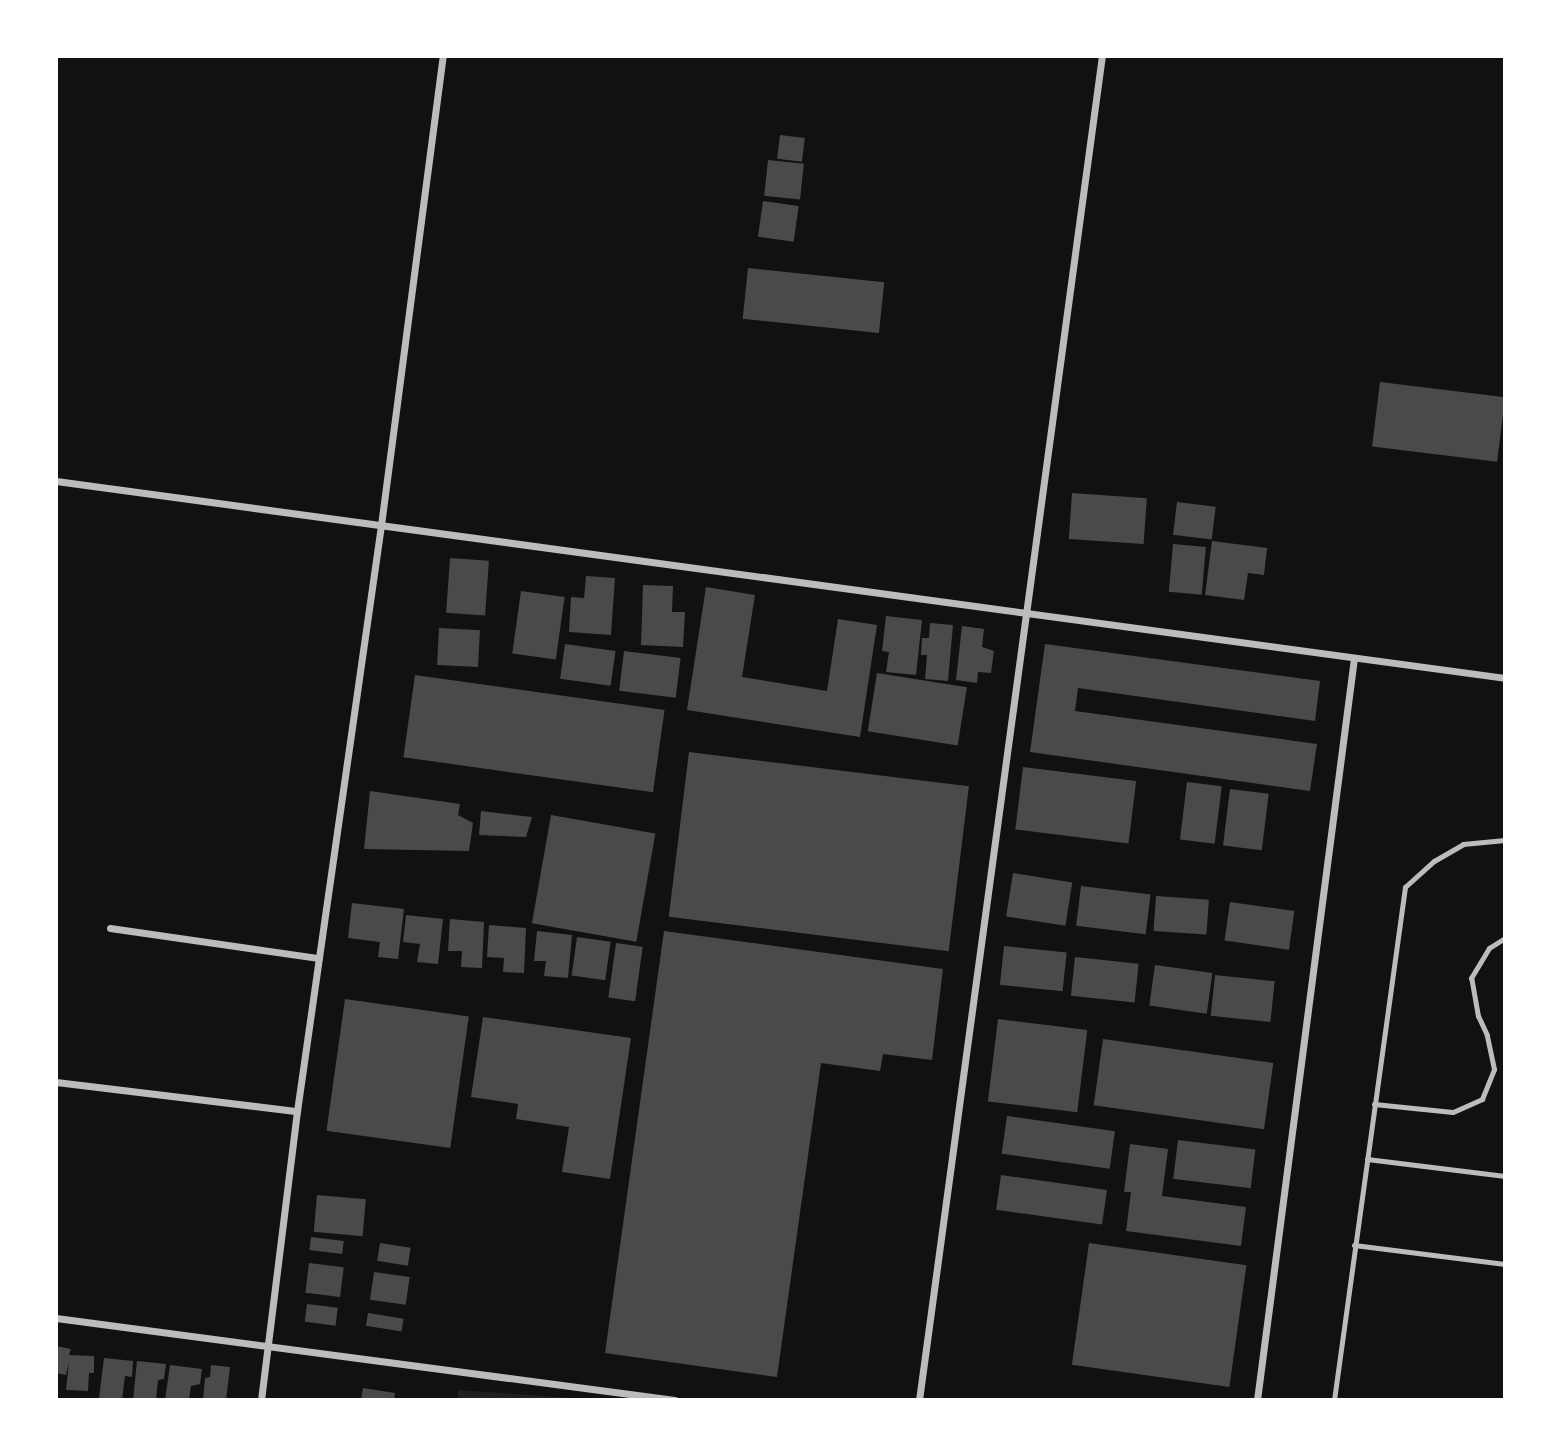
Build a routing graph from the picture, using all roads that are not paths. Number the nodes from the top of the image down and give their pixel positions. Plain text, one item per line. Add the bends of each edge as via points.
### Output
1 (443, 56) edge
2 (1102, 56) edge
3 (56, 481) edge
4 (382, 525) junction
5 (1026, 613) junction
6 (1354, 658) junction
7 (1505, 678) edge
8 (1505, 840) edge
9 (110, 928) dead end
10 (1505, 939) edge
11 (319, 958) junction
12 (56, 1082) edge
13 (1374, 1104) junction
14 (297, 1111) junction
15 (1367, 1159) junction
16 (1505, 1176) edge
17 (1354, 1245) junction
18 (1505, 1264) edge
19 (56, 1318) edge
20 (268, 1347) junction
21 (261, 1400) edge
22 (675, 1400) edge
23 (919, 1400) edge
24 (1257, 1400) edge
25 (1334, 1400) edge

1 - 4 street
2 - 5 street
3 - 4 street
4 - 5 street
4 - 11 street
5 - 6 street
5 - 23 street
6 - 7 street
6 - 24 street
8 - 13 lane via 1463,844 1434,861 1405,887
9 - 11 street
10 - 13 lane via 1489,948 1471,978 1494,1069 1482,1099 1453,1112
11 - 14 street
12 - 14 street
13 - 15 lane
14 - 20 street
15 - 16 lane
15 - 17 lane
17 - 18 lane
17 - 25 lane
19 - 20 street
20 - 21 street
20 - 22 street

